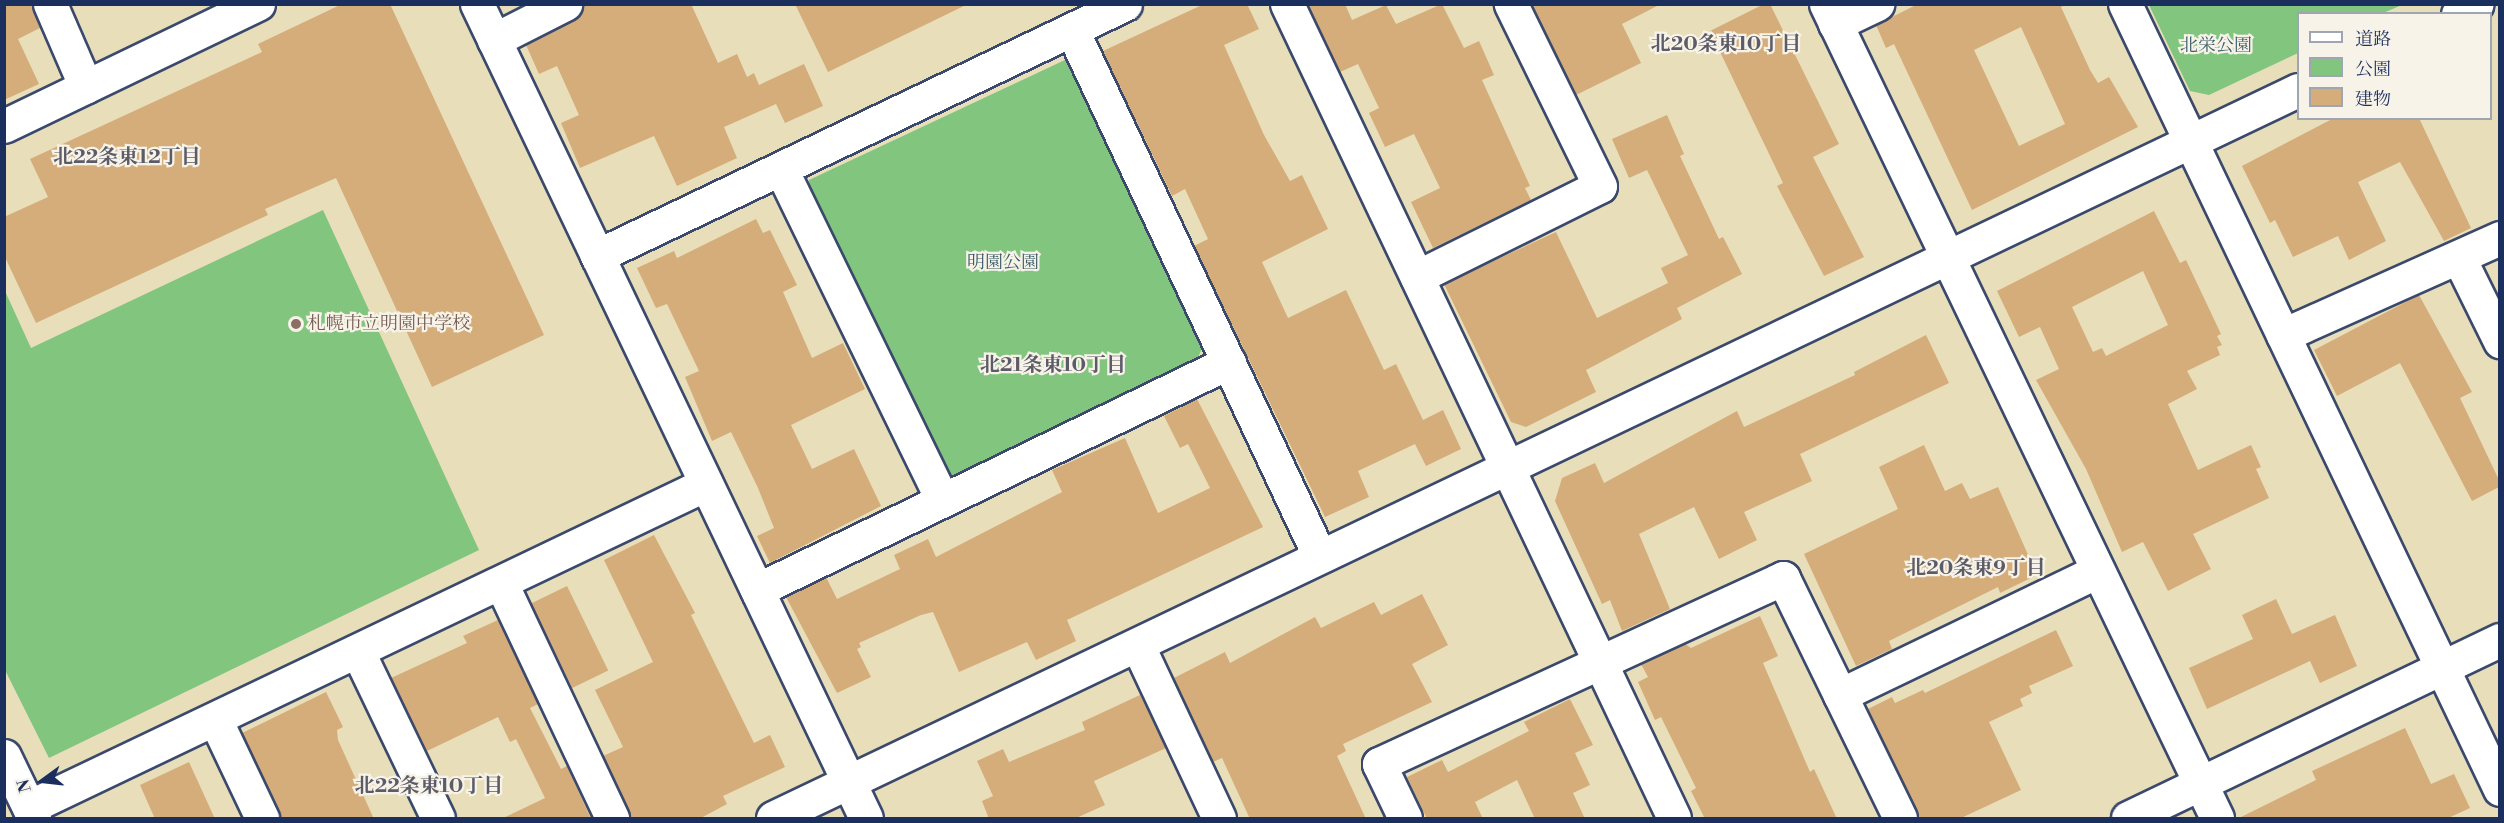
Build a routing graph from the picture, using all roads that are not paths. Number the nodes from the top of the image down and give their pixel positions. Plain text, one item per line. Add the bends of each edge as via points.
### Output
1 (50, 4) edge
2 (258, 4) edge
3 (477, 4) edge
4 (565, 4) edge
5 (1125, 4) edge
6 (1287, 4) edge
7 (1511, 4) edge
8 (1877, 4) edge
9 (2125, 4) edge
10 (2476, 4) edge
11 (2462, 12) edge
12 (1831, 14) edge
13 (1072, 30) junction
14 (494, 40) junction
15 (86, 87) junction
16 (2297, 90) edge
17 (4, 126) edge
18 (2190, 141) junction
19 (781, 169) junction
20 (2499, 238) edge
21 (1948, 255) junction
22 (597, 256) junction
23 (2459, 258) junction
24 (1417, 278) junction
25 (2283, 336) junction
26 (2499, 341) edge
27 (1229, 362) junction
28 (1508, 467) junction
29 (706, 484) junction
30 (942, 500) junction
31 (1320, 557) junction
32 (2098, 571) junction
33 (501, 583) junction
34 (757, 590) junction
35 (2499, 640) edge
36 (1138, 646) junction
37 (358, 652) junction
38 (1599, 662) junction
39 (2442, 668) junction
40 (1840, 695) junction
41 (215, 719) junction
42 (4, 756) edge
43 (849, 783) junction
44 (2202, 784) junction
45 (2499, 789) edge
46 (31, 813) edge
47 (262, 819) edge
48 (438, 819) edge
49 (612, 819) edge
50 (773, 819) edge
51 (866, 819) edge
52 (1219, 819) edge
53 (1405, 819) edge
54 (1674, 819) edge
55 (1900, 819) edge
56 (2128, 819) edge
57 (2217, 819) edge

1 - 15 street
2 - 15 street
3 - 14 street
4 - 14 street
5 - 13 street
6 - 24 street
7 - 24 street via 1600,186
8 - 12 street
9 - 18 street
10 - 11 street
12 - 21 street
13 - 19 street
13 - 27 street
14 - 22 street
15 - 17 street
16 - 18 street
18 - 21 street
18 - 25 street
19 - 22 street
19 - 30 street
20 - 23 street
21 - 28 street
21 - 32 street
22 - 29 street
23 - 25 street
23 - 26 street
24 - 28 street
25 - 39 street
27 - 30 street
27 - 31 street
28 - 31 street
28 - 38 street
29 - 33 street
29 - 34 street
30 - 34 street
31 - 36 street
32 - 40 street
32 - 44 street
33 - 37 street
33 - 49 street
34 - 43 street
35 - 39 street
36 - 43 street
36 - 52 street
37 - 41 street
37 - 48 street
38 - 40 street via 1783,578
38 - 53 street via 1378,764
38 - 54 street
39 - 44 street
39 - 45 street
40 - 55 street
41 - 46 street
41 - 47 street
42 - 46 street
43 - 50 street
43 - 51 street
44 - 56 street
44 - 57 street

